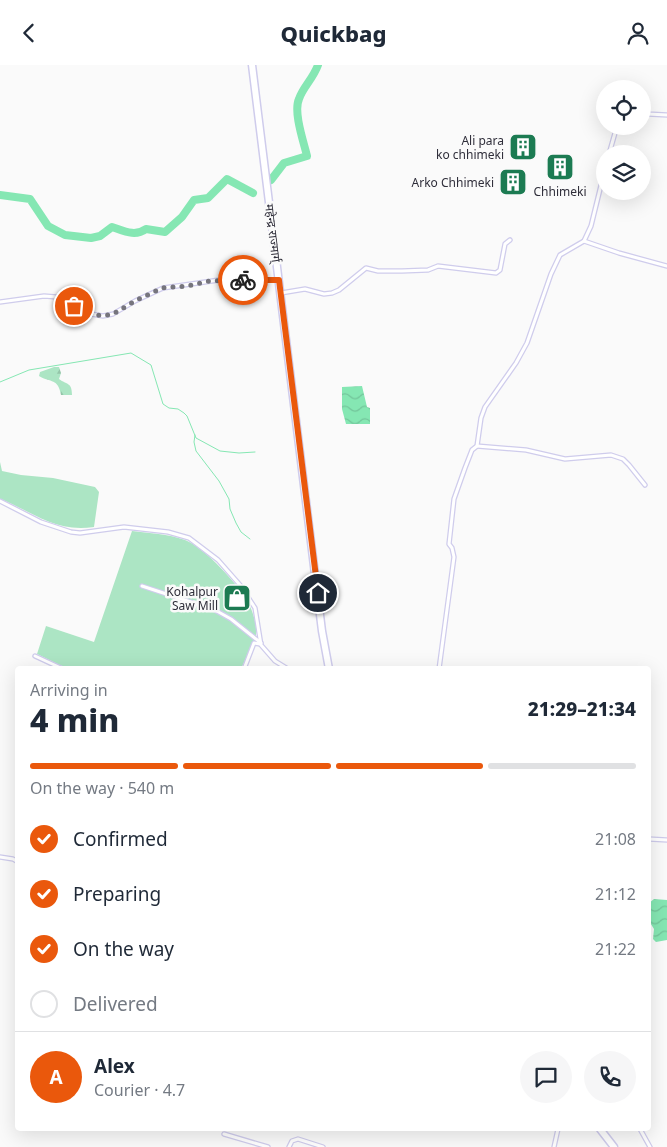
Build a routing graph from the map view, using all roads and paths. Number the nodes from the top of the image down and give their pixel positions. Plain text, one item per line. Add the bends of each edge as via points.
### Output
1 (252, 65) edge
2 (651, 114) edge
3 (667, 115) edge
4 (597, 200) edge
5 (510, 240) dead end
6 (584, 241) junction
7 (667, 266) edge
8 (279, 280) junction
9 (280, 293) junction
10 (0, 302) edge
11 (477, 446) junction
12 (645, 485) dead end
13 (0, 501) edge
14 (142, 586) dead end
15 (261, 644) junction
16 (35, 656) dead end
17 (57, 666) edge
18 (245, 666) edge
19 (283, 666) edge
20 (329, 666) edge
21 (439, 666) edge
22 (651, 839) edge
23 (667, 840) edge
24 (0, 857) edge
25 (15, 860) edge
26 (558, 1131) edge
27 (602, 1131) edge
28 (641, 1131) edge
29 (224, 1134) dead end
30 (268, 1147) edge
31 (289, 1147) edge
32 (323, 1147) edge
33 (554, 1147) edge
34 (614, 1147) edge
35 (650, 1147) edge

1 - 8 highway, महेन्द्र राज्मार्ग्
2 - 3 street
4 - 6 street
5 - 9 street via 505,245 500,270 496,273 438,266 428,270 366,269 332,293 305,289
6 - 7 street
6 - 11 street via 560,255 527,343 481,418
8 - 9 highway, महेन्द्र राज्मार्ग्
8 - 10 street via 219,280 162,288 103,316 85,313 64,298 57,297
9 - 20 highway, महेन्द्र राज्मार्ग् via 322,631
11 - 12 street via 526,450 565,459 611,455 623,459
11 - 21 street via 472,450 454,499 449,543 454,557
13 - 15 street via 41,522 71,532 124,527 189,538 218,560 248,596 255,608
14 - 15 street via 215,610
15 - 18 street via 254,643
15 - 19 street
16 - 17 street
22 - 23 street
24 - 25 street
26 - 33 street
27 - 34 highway
28 - 35 street
29 - 30 street
31 - 32 street via 298,1139

